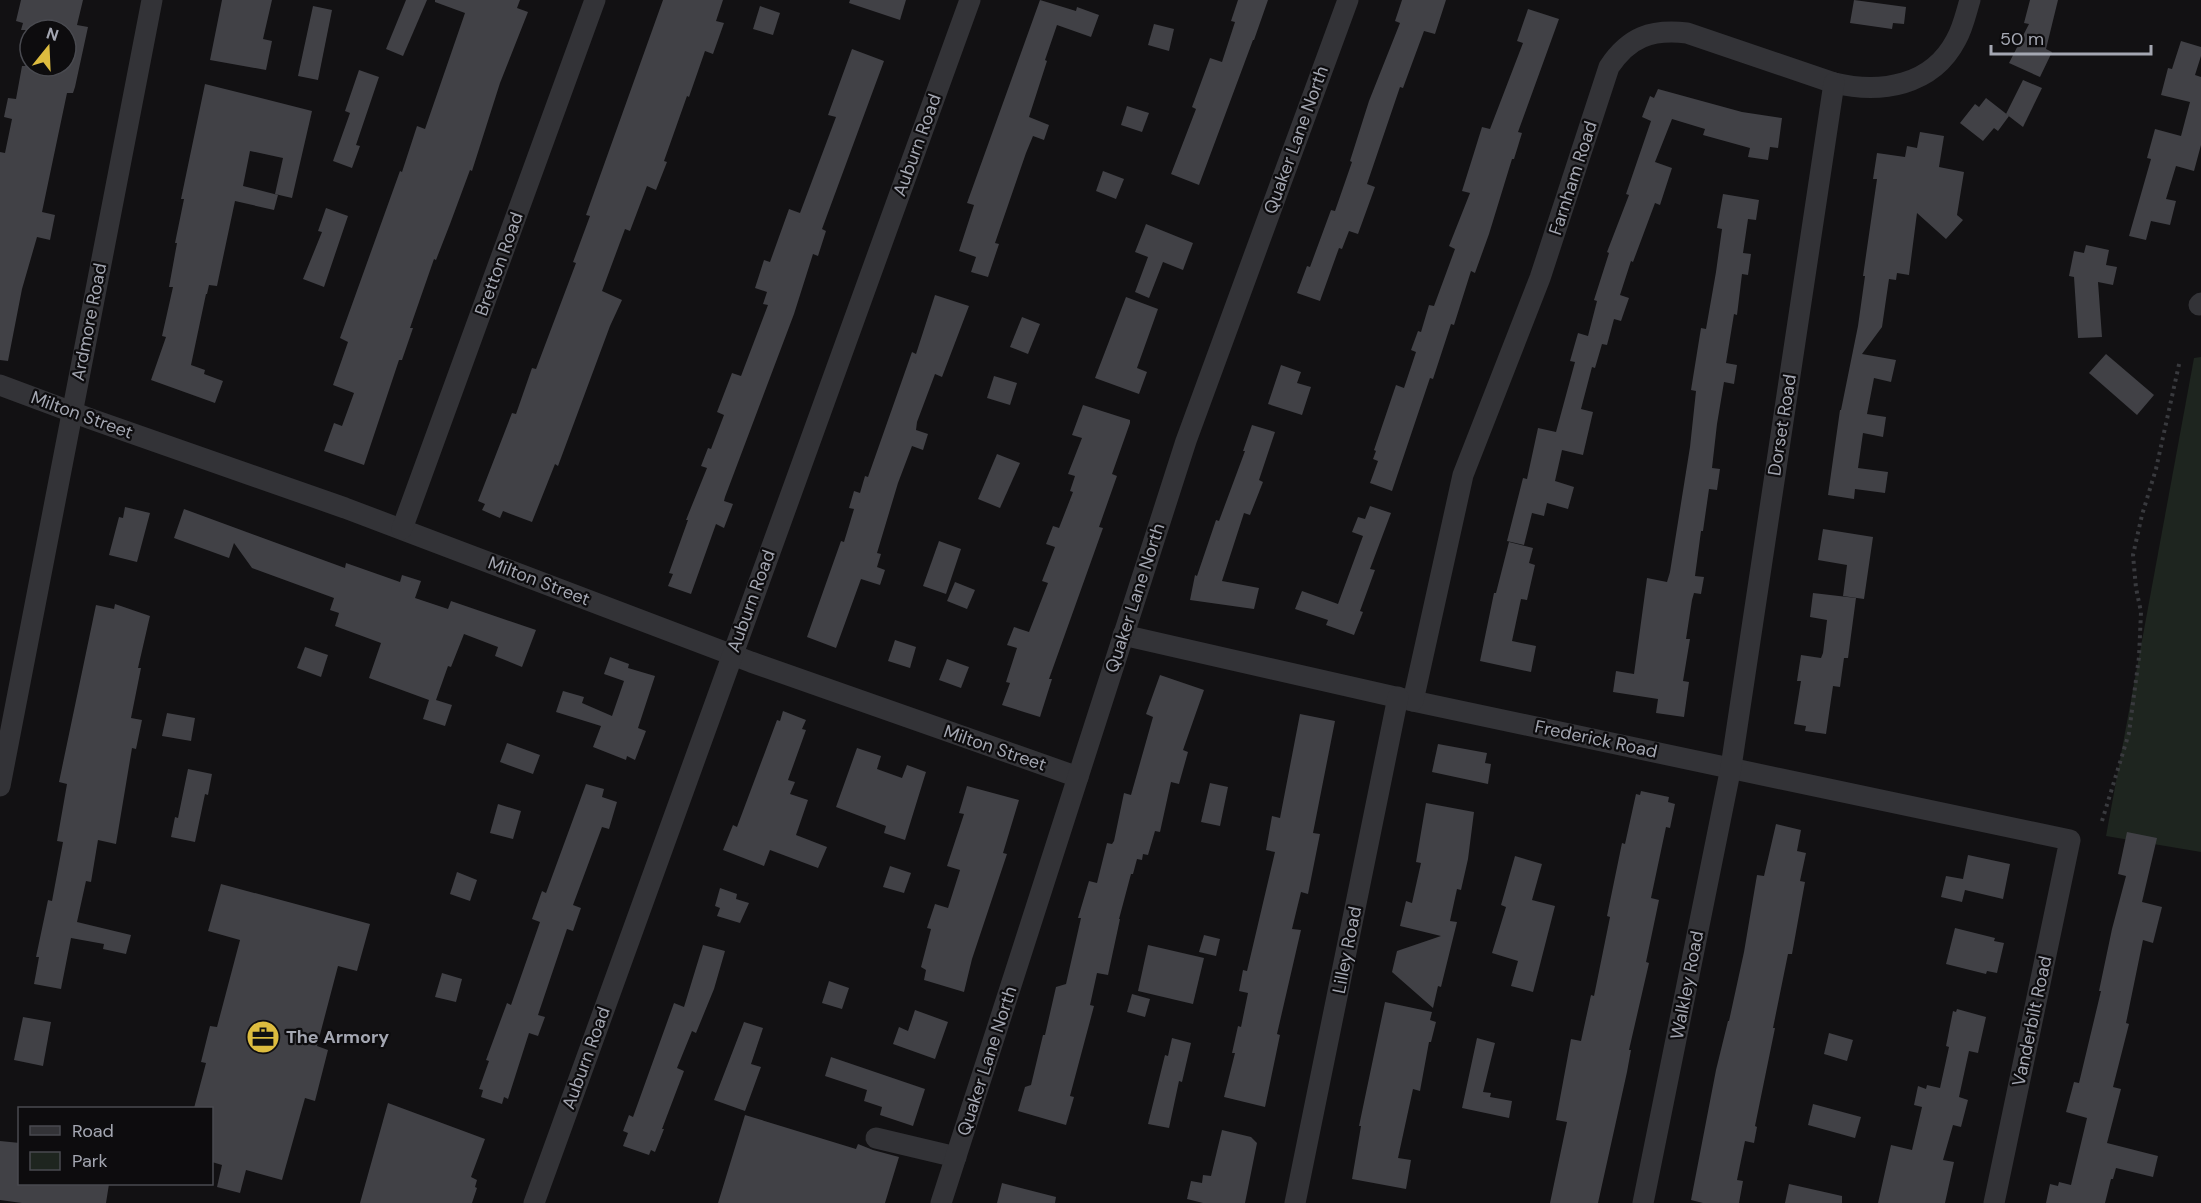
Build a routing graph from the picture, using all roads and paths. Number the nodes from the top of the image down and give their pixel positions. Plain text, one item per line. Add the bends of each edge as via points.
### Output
1 (152, 0) edge
2 (595, 0) edge
3 (969, 0) edge
4 (1348, 0) edge
5 (1970, 0) edge
6 (1834, 83) junction
7 (2180, 360) dead end
8 (0, 385) edge
9 (72, 412) junction
10 (402, 529) junction
11 (1123, 635) junction
12 (731, 656) junction
13 (1405, 699) junction
14 (1731, 767) junction
15 (1078, 777) junction
16 (0, 786) edge
17 (2102, 821) dead end
18 (2070, 840) joint
19 (876, 1138) dead end
20 (956, 1157) junction
21 (534, 1203) edge
22 (941, 1203) edge
23 (1295, 1203) edge
24 (1643, 1203) edge
25 (1994, 1203) edge

1 - 9 street, Ardmore Road
2 - 10 street, Bretton Road
3 - 12 street, Auburn Road
4 - 11 street, Quaker Lane North via 1186,441
5 - 6 street, Farnham Road via 1957,39 1926,75 1891,86 1849,87
6 - 13 street, Farnham Road via 1687,33 1649,35 1630,42 1618,54 1609,67 1540,278 1463,475
6 - 14 street, Dorset Road
7 - 17 path via 2133,555 2141,612 2139,657 2129,733
8 - 9 street, Milton Street
9 - 10 street, Milton Street
9 - 16 street, Ardmore Road
10 - 12 street, Milton Street
11 - 13 street, Frederick Road
11 - 15 street, Quaker Lane North
12 - 15 street, Milton Street
12 - 21 street, Auburn Road
13 - 14 street, Frederick Road
13 - 23 street, Lilley Road
14 - 18 street, Frederick Road
14 - 24 street, Walkley Road
15 - 20 street, Quaker Lane North
18 - 25 street, Vanderbilt Road
19 - 20 street
20 - 22 street, Quaker Lane North

